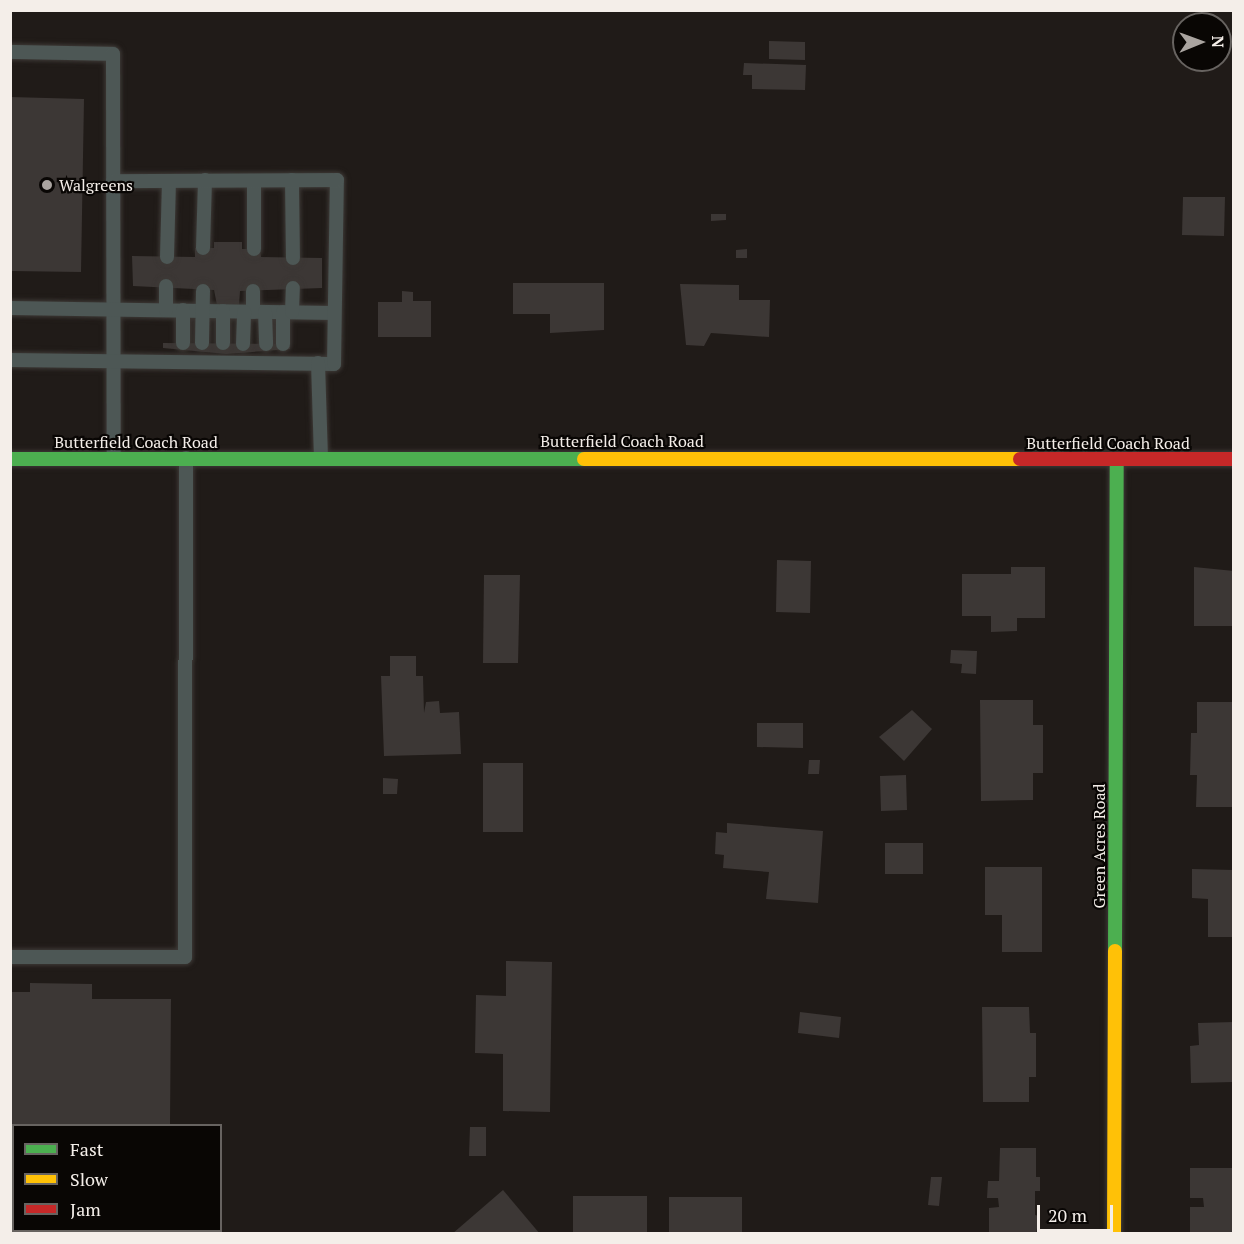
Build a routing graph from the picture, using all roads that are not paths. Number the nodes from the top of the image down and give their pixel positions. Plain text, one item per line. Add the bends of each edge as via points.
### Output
1 (10, 52) edge
2 (205, 180) junction
3 (292, 180) junction
4 (113, 181) junction
5 (168, 181) junction
6 (254, 181) junction
7 (203, 248) dead end
8 (254, 249) dead end
9 (167, 257) dead end
10 (293, 258) dead end
11 (166, 286) dead end
12 (293, 288) dead end
13 (203, 291) dead end
14 (253, 291) dead end
15 (10, 308) edge
16 (114, 309) junction
17 (166, 310) junction
18 (183, 310) junction
19 (202, 311) junction
20 (223, 311) junction
21 (254, 312) junction
22 (287, 312) junction
23 (334, 314) junction
24 (182, 351) junction
25 (201, 352) junction
26 (265, 352) junction
27 (283, 352) junction
28 (223, 353) junction
29 (243, 353) junction
30 (10, 360) edge
31 (114, 360) junction
32 (318, 363) junction
33 (114, 458) junction
34 (186, 458) junction
35 (321, 458) junction
36 (10, 459) edge
37 (1117, 459) junction
38 (1233, 459) edge
39 (10, 957) edge
40 (1114, 1233) edge

1 - 4 lane via 113,54
2 - 5 lane
2 - 6 lane
2 - 7 lane
3 - 6 lane
3 - 10 lane
3 - 23 lane via 337,180
4 - 5 lane
4 - 16 lane
5 - 9 lane
6 - 8 lane
11 - 17 lane
12 - 22 lane
13 - 19 lane
14 - 21 lane
15 - 16 lane
16 - 17 lane
16 - 31 lane
17 - 18 lane
18 - 19 lane
18 - 24 lane
19 - 20 lane
19 - 25 lane
20 - 21 lane
20 - 28 lane
21 - 22 lane
21 - 26 lane
21 - 29 lane
22 - 23 lane
22 - 27 lane
23 - 32 lane via 334,364
24 - 25 lane
24 - 31 lane
25 - 28 lane
26 - 27 lane
26 - 29 lane
27 - 32 lane
28 - 29 lane
30 - 31 lane
31 - 33 lane
32 - 35 lane
33 - 34 main road, Butterfield Coach Road
33 - 36 main road, Butterfield Coach Road
34 - 35 main road, Butterfield Coach Road
34 - 39 lane via 185,957
35 - 37 main road, Butterfield Coach Road
37 - 38 main road, Butterfield Coach Road
37 - 40 main road, Green Acres Road

